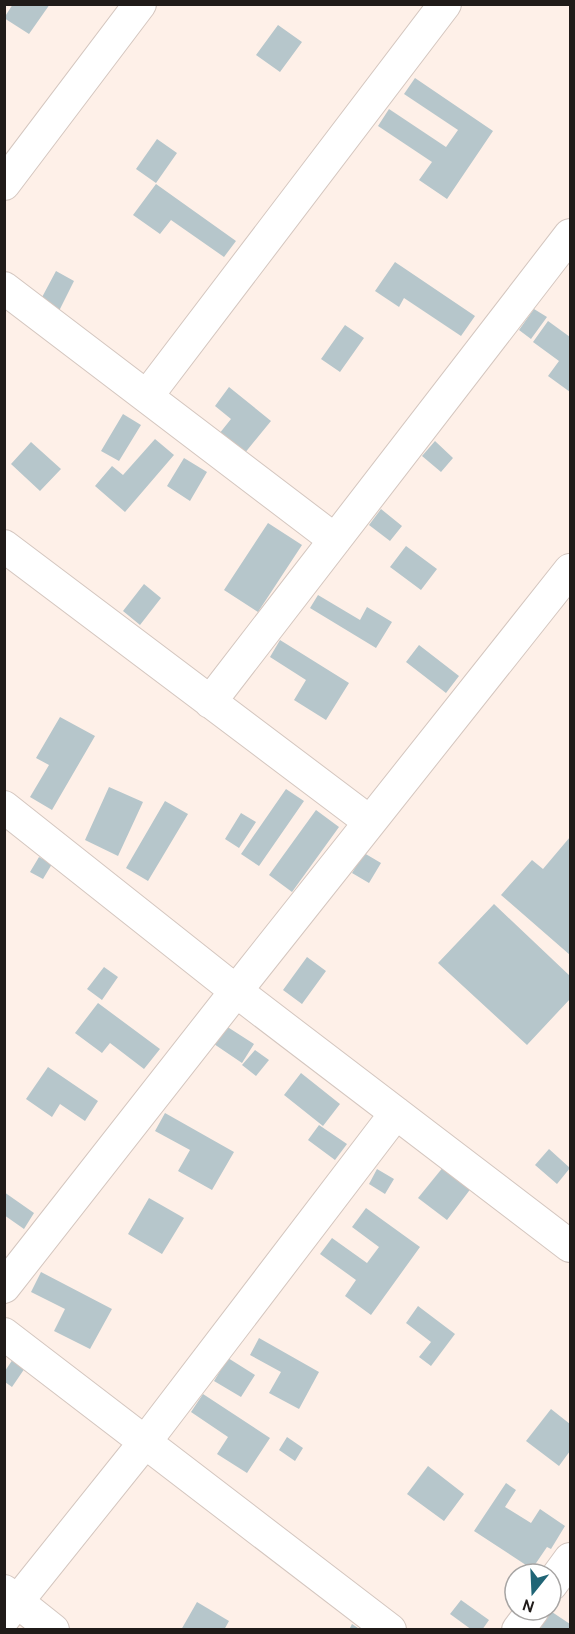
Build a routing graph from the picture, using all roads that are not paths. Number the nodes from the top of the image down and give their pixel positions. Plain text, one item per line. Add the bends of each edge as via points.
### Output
1 (140, 4) edge
2 (445, 4) edge
3 (4, 184) edge
4 (570, 235) edge
5 (4, 288) edge
6 (147, 396) junction
7 (335, 540) junction
8 (4, 546) edge
9 (570, 570) edge
10 (210, 702) junction
11 (4, 807) edge
12 (370, 822) junction
13 (236, 991) junction
14 (396, 1113) junction
15 (570, 1246) edge
16 (4, 1287) edge
17 (4, 1334) edge
18 (145, 1442) junction
19 (9, 1603) edge
20 (53, 1629) edge
21 (390, 1629) edge

1 - 3 street
2 - 6 street
4 - 7 street
5 - 6 street
6 - 7 street
7 - 10 street
8 - 10 street
9 - 12 street
10 - 12 street
11 - 13 street
12 - 13 street
13 - 14 street
13 - 16 street
14 - 15 street
14 - 18 street
17 - 18 street
18 - 19 street
18 - 21 street
19 - 20 street

